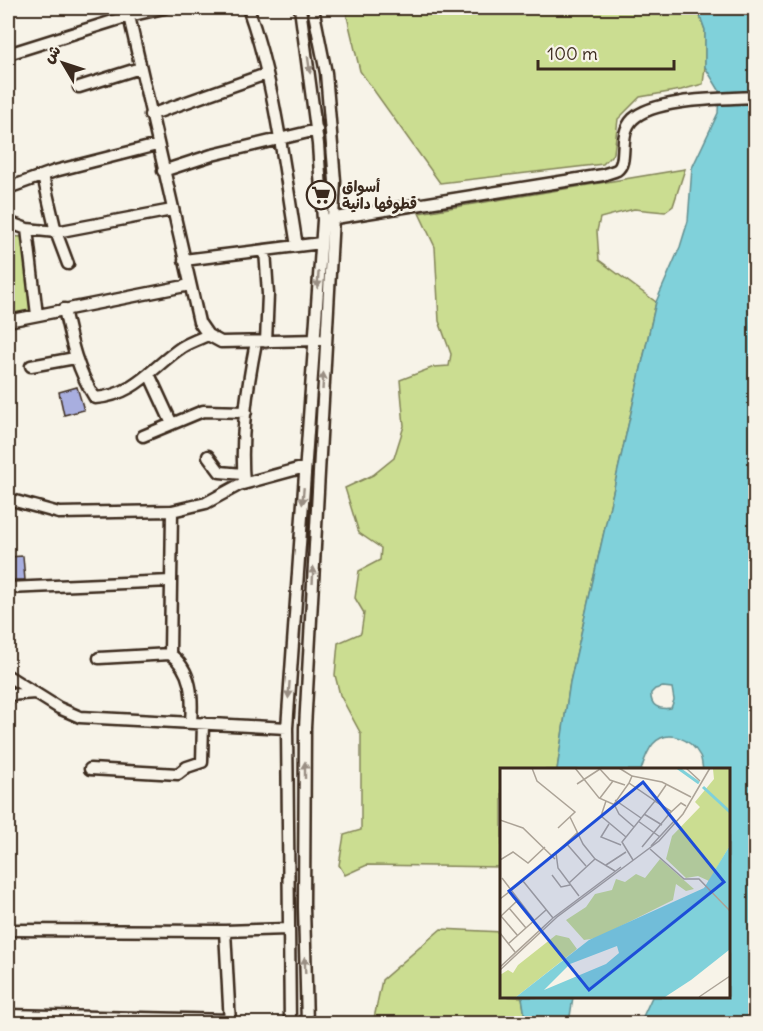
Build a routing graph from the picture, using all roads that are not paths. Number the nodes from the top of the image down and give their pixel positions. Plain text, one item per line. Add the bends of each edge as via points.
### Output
1 (164, 8) edge
2 (248, 8) edge
3 (300, 8) edge
4 (313, 8) edge
5 (130, 13) edge
6 (8, 54) edge
7 (140, 68) junction
8 (266, 74) junction
9 (79, 87) dead end
10 (756, 97) edge
11 (150, 115) junction
12 (317, 130) junction
13 (280, 140) junction
14 (157, 145) junction
15 (163, 171) junction
16 (43, 176) junction
17 (8, 188) edge
18 (172, 210) junction
19 (328, 219) junction
20 (8, 222) edge
21 (27, 229) junction
22 (56, 232) junction
23 (321, 243) junction
24 (297, 246) junction
25 (265, 250) junction
26 (184, 260) junction
27 (68, 264) dead end
28 (190, 285) junction
29 (64, 309) junction
30 (37, 315) junction
31 (8, 321) edge
32 (207, 335) junction
33 (326, 340) junction
34 (314, 341) junction
35 (261, 342) junction
36 (75, 358) junction
37 (31, 366) dead end
38 (149, 374) junction
39 (246, 412) junction
40 (172, 424) junction
41 (144, 436) dead end
42 (208, 456) dead end
43 (305, 467) junction
44 (244, 479) junction
45 (8, 499) edge
46 (172, 511) junction
47 (171, 581) junction
48 (8, 588) edge
49 (170, 654) junction
50 (99, 658) dead end
51 (8, 676) edge
52 (35, 693) junction
53 (8, 695) edge
54 (191, 722) junction
55 (203, 723) junction
56 (287, 728) junction
57 (90, 769) dead end
58 (288, 907) junction
59 (304, 907) junction
60 (8, 930) edge
61 (225, 931) junction
62 (288, 933) junction
63 (304, 937) junction
64 (8, 1015) edge
65 (76, 1021) edge
66 (230, 1022) edge
67 (290, 1023) edge
68 (307, 1023) edge

1 - 5 street
2 - 8 street
3 -> 12 street
4 - 19 street via 330,109 335,181
5 - 6 street
5 - 7 street
7 - 9 street
7 - 11 street
8 - 11 street
8 - 13 street
10 - 19 street via 659,106 642,112 624,133 623,161 618,170 603,175
11 - 14 street
12 - 13 street
12 - 19 street
13 - 15 street
13 - 24 street
14 - 15 street
14 - 16 street
15 - 18 street
16 - 17 street
16 - 22 street
18 - 22 street
18 - 26 street
19 - 23 street
19 - 33 street
20 - 21 street
21 - 22 street
21 - 30 street
22 - 27 street
23 - 24 street
23 -> 34 street
24 - 25 street
25 - 26 street
25 - 35 street via 268,294
26 - 28 street
28 - 29 street
28 - 32 street via 199,322
29 - 30 street
29 - 36 street
30 - 31 street
32 - 35 street via 220,342
32 - 38 street via 182,347
33 - 34 street
59 -> 33 street via 305,728
34 - 35 street
34 - 43 street
35 - 39 street via 247,392
36 - 37 street
36 - 38 street via 95,398 111,396
38 - 40 street
39 - 40 street via 203,411
39 - 44 street
40 - 41 street
42 - 44 street via 220,472
43 - 44 street
43 -> 56 street
44 - 46 street via 206,503
45 - 46 street via 59,513
46 - 47 street
47 - 48 street
47 - 49 street
49 - 50 street
49 - 54 street via 188,678 193,702
51 - 52 street
52 - 53 street
52 - 54 street via 80,717
54 - 55 street
55 - 56 street
55 - 57 street via 202,762 178,774
56 - 58 street
58 - 59 street
58 - 62 street
59 - 63 street
60 - 61 street
61 - 62 street
61 - 66 street
62 - 63 street
62 - 67 street
68 -> 63 street
64 - 65 street
65 - 66 street

